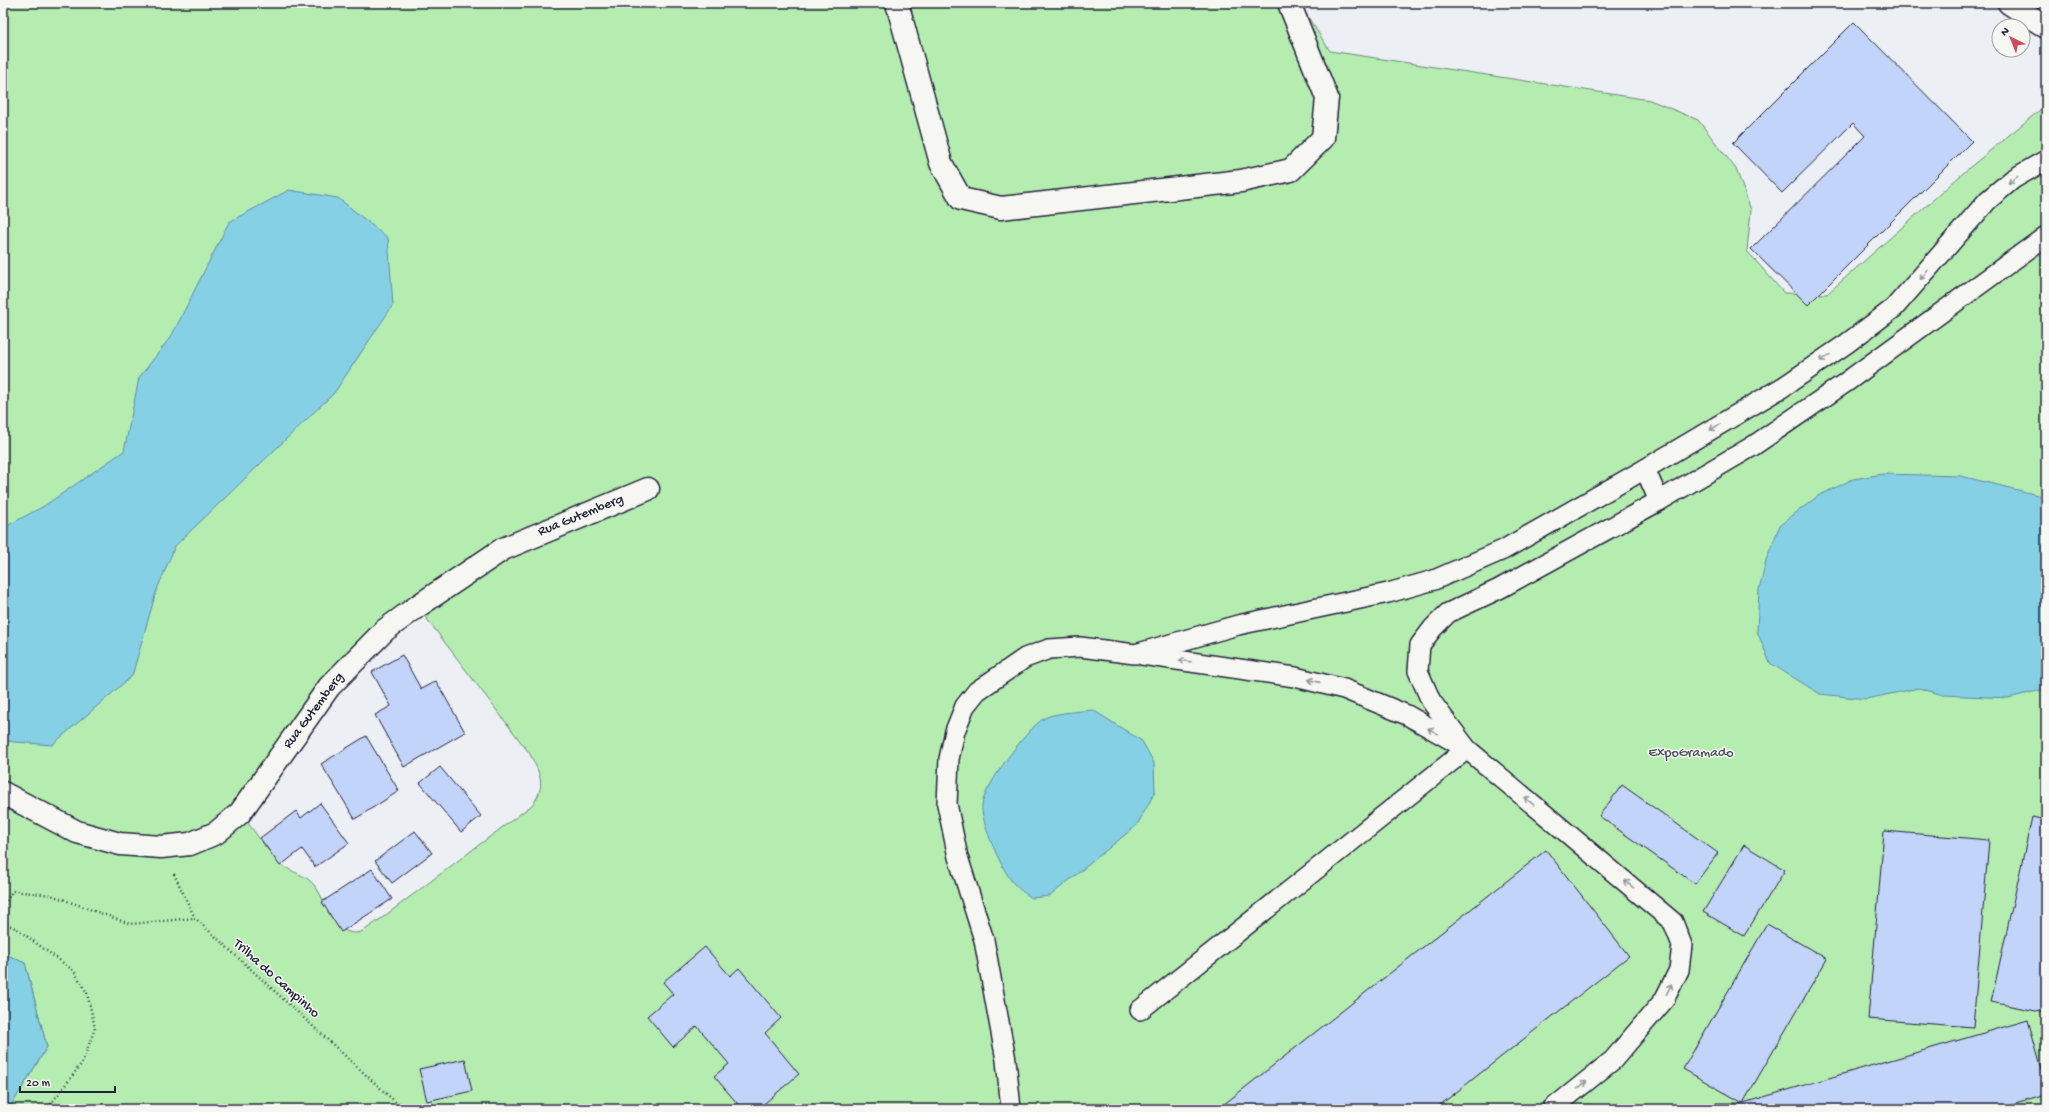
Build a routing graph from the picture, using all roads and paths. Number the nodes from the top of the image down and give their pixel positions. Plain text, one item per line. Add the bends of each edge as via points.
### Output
1 (897, 3) edge
2 (1289, 3) edge
3 (2009, 3) edge
4 (2046, 27) edge
5 (2046, 160) edge
6 (2046, 236) edge
7 (1645, 469) junction
8 (648, 489) dead end
9 (1659, 501) junction
10 (1135, 654) junction
11 (1467, 749) junction
12 (3, 793) edge
13 (161, 846) junction
14 (3, 908) edge
15 (195, 918) junction
16 (3, 922) edge
17 (1140, 1010) dead end
18 (47, 1109) edge
19 (403, 1109) edge
20 (1011, 1109) edge
21 (1552, 1109) edge

1 - 2 street via 940,163 961,199 1001,208 1241,181 1291,170 1323,138 1327,98
3 - 4 street
5 -> 7 lane via 2013,180 1988,200 1894,308 1783,387
6 - 9 lane via 1839,388 1753,446
7 - 9 lane
7 - 10 lane via 1503,550 1434,580 1388,593 1238,625
8 - 13 street, Rua Gutemberg via 503,549 385,630 329,687 240,813 216,833 190,844
9 - 11 lane via 1499,589 1448,613 1433,628 1420,645 1418,671 1431,701
11 -> 10 lane via 1407,715 1344,689 1295,677
10 - 20 lane via 1080,647 1050,649 1025,658 978,691 965,706 955,731 949,759 947,804 958,857 984,940 1006,1060
11 - 17 lane
21 -> 11 lane via 1613,1060 1664,1000 1679,970 1682,945 1673,922
12 - 13 street, Rua Gutemberg via 77,832 120,844
13 - 15 path, Trilha do Campinho
14 - 15 path via 12,891 51,895 130,924
15 - 19 path, Trilha do Campinho
16 - 18 path via 17,929 74,971 87,993 95,1028 82,1063

